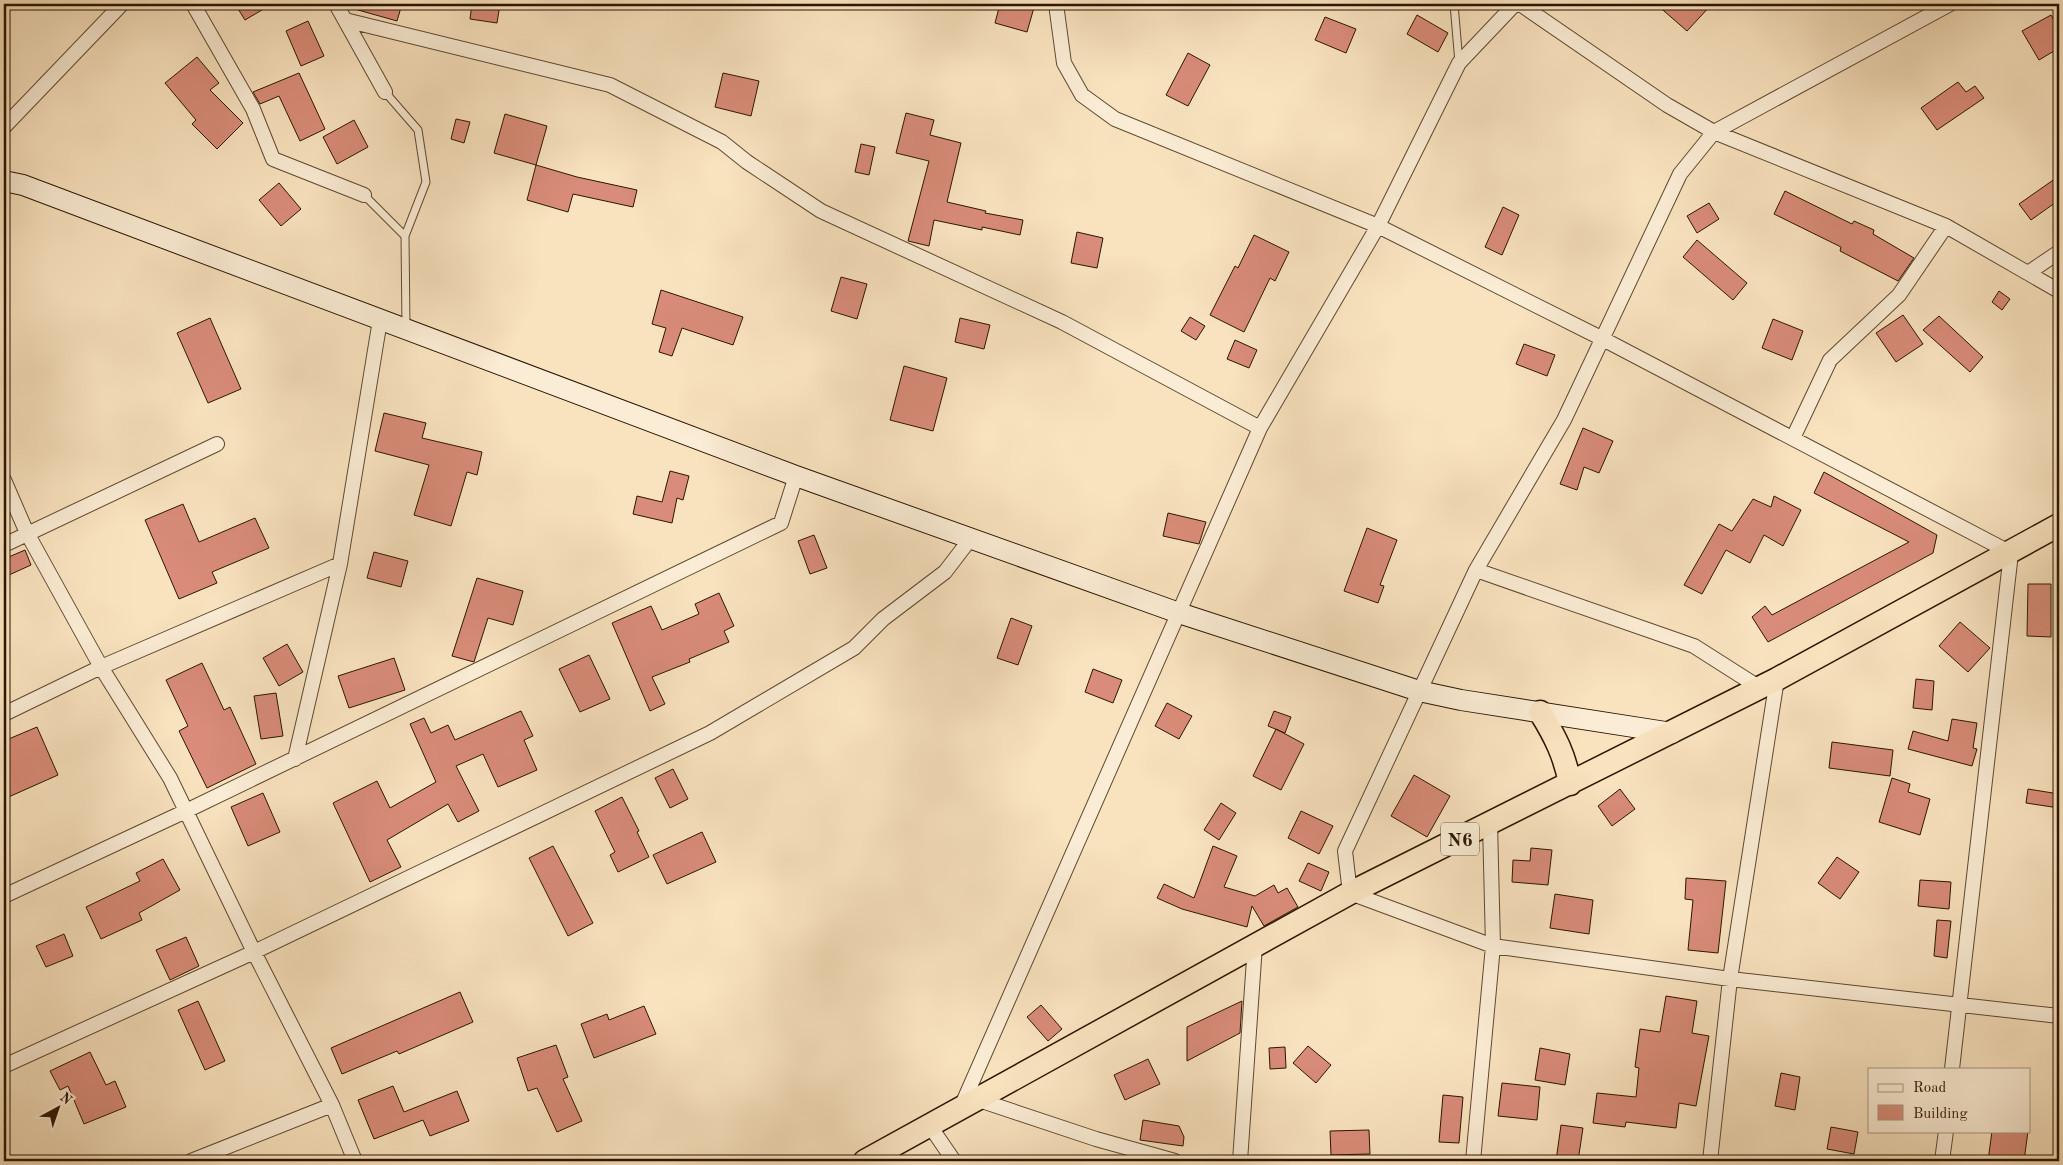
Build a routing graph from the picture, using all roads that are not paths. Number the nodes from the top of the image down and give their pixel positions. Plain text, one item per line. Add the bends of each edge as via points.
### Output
1 (122, 4) edge
2 (193, 4) edge
3 (336, 4) edge
4 (1056, 4) edge
5 (1454, 4) edge
6 (1515, 4) edge
7 (1520, 4) edge
8 (1950, 4) edge
9 (345, 20) junction
10 (1459, 63) junction
11 (385, 92) joint
12 (4, 127) edge
13 (1714, 132) junction
14 (4, 170) edge
15 (4, 181) edge
16 (23, 184) junction
17 (364, 195) joint
18 (1378, 226) junction
19 (1946, 226) junction
20 (405, 236) junction
21 (2059, 252) edge
22 (2028, 273) junction
23 (2059, 291) edge
24 (380, 320) junction
25 (406, 330) junction
26 (1602, 338) junction
27 (1260, 428) junction
28 (1794, 438) junction
29 (217, 444) dead end
30 (796, 476) junction
31 (4, 480) edge
32 (2059, 525) edge
33 (27, 533) junction
34 (971, 538) junction
35 (4, 545) edge
36 (2011, 553) junction
37 (340, 564) junction
38 (1476, 570) junction
39 (1179, 613) junction
40 (101, 667) junction
41 (1768, 684) junction
42 (1420, 691) junction
43 (1540, 712) junction
44 (4, 714) edge
45 (1672, 734) junction
46 (295, 759) junction
47 (1570, 784) junction
48 (186, 811) junction
49 (1490, 824) junction
50 (1350, 893) junction
51 (4, 896) edge
52 (1255, 944) junction
53 (1494, 946) junction
54 (254, 952) junction
55 (1730, 979) junction
56 (1959, 1004) junction
57 (2059, 1016) edge
58 (4, 1066) edge
59 (1952, 1068) edge
60 (969, 1104) junction
61 (332, 1105) junction
62 (930, 1126) junction
63 (1946, 1132) edge
64 (192, 1161) edge
65 (355, 1161) edge
66 (865, 1161) edge
67 (954, 1161) edge
68 (1175, 1161) edge
69 (1240, 1161) edge
70 (1472, 1161) edge
71 (1710, 1161) edge
72 (1942, 1161) edge

1 - 12 street
2 - 17 street via 252,109 273,159
3 - 9 street
4 - 18 street via 1064,63 1082,95 1115,120
5 - 10 lane
6 - 10 street
7 - 13 street via 1667,105
8 - 13 street
9 - 11 street
9 - 27 street via 610,85 722,142 820,211 1062,322
10 - 18 street
11 - 20 lane via 418,130 426,182
13 - 19 street
13 - 26 street via 1680,174
14 - 16 main road
15 - 16 main road
16 - 24 main road
17 - 20 lane
18 - 26 street
18 - 27 street
19 - 22 street
19 - 28 street via 1898,295 1830,360
20 - 25 lane
21 - 22 street
22 - 23 street
24 - 25 main road
24 - 37 street
25 - 30 main road
26 - 28 street
26 - 38 street via 1564,420
27 - 39 street
28 - 36 street
29 - 33 street
30 - 34 main road
30 - 46 street via 781,523
31 - 33 street
32 - 36 highway, N6
33 - 35 street
33 - 40 street
34 - 39 main road
34 - 54 street via 945,572 883,619 854,648 760,704 680,748
36 - 41 highway, N6
36 - 56 street
37 - 40 street
37 - 46 street
38 - 41 street via 1694,646
38 - 42 street
39 - 42 main road
39 - 60 street
40 - 44 street
40 - 48 street via 170,778
41 - 45 highway, N6
41 - 55 street
42 - 43 main road
42 - 50 street via 1345,851
43 - 45 main road
43 - 47 highway via 1559,744
45 - 47 highway, N6
46 - 48 street
47 - 49 highway, N6
48 - 51 street
48 - 54 street
49 - 50 highway, N6
49 - 53 street
50 - 52 highway, N6
50 - 53 street
52 - 60 highway, N6
52 - 69 street
53 - 55 street
53 - 70 street
54 - 58 street
54 - 61 street
55 - 56 street
55 - 71 street
56 - 57 street
56 - 59 street
60 - 62 highway, N6
60 - 68 street
61 - 64 street
61 - 65 street
62 - 66 highway, N6
62 - 67 street
63 - 72 street

